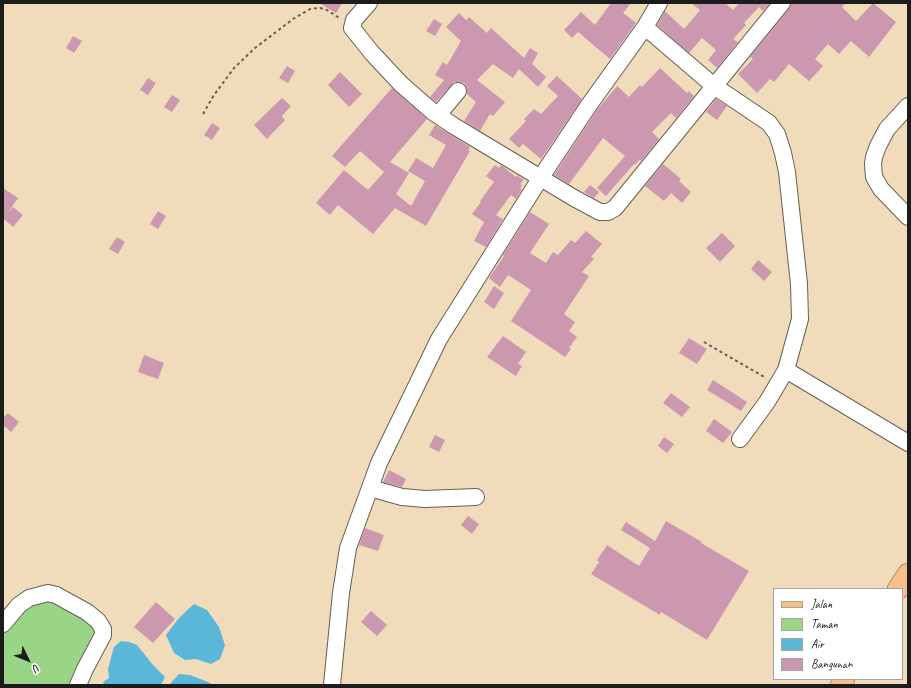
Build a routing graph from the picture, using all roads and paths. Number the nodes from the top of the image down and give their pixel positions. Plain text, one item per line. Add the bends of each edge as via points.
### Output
1 (369, 3) edge
2 (659, 3) edge
3 (782, 3) edge
4 (645, 27) junction
5 (352, 28) junction
6 (714, 86) junction
7 (458, 90) dead end
8 (908, 106) edge
9 (203, 114) dead end
10 (438, 115) junction
11 (542, 177) junction
12 (908, 217) edge
13 (704, 342) dead end
14 (786, 370) junction
15 (777, 385) junction
16 (740, 439) dead end
17 (908, 443) edge
18 (370, 488) junction
19 (476, 497) dead end
20 (908, 574) edge
21 (899, 588) edge
22 (3, 624) edge
23 (78, 685) edge
24 (332, 685) edge

1 - 5 street via 354,20
2 - 4 street
3 - 6 street
4 - 6 street
4 - 11 street
5 - 9 path via 327,10 310,9 254,48 234,68
5 - 10 street via 401,84
6 - 11 street via 615,208 608,212 600,212
6 - 14 street via 769,123 777,134 783,153 797,258 800,319
7 - 10 street
8 - 12 street via 887,129 878,146 873,164 874,177 881,188
10 - 11 street
11 - 18 street via 441,334 379,463
13 - 15 path
14 - 15 street
14 - 17 street
15 - 16 street
18 - 19 street via 402,497 425,499
18 - 24 street via 348,548
20 - 21 main road
22 - 23 street via 19,605 33,597 48,593 87,612 98,621 103,629 103,635

